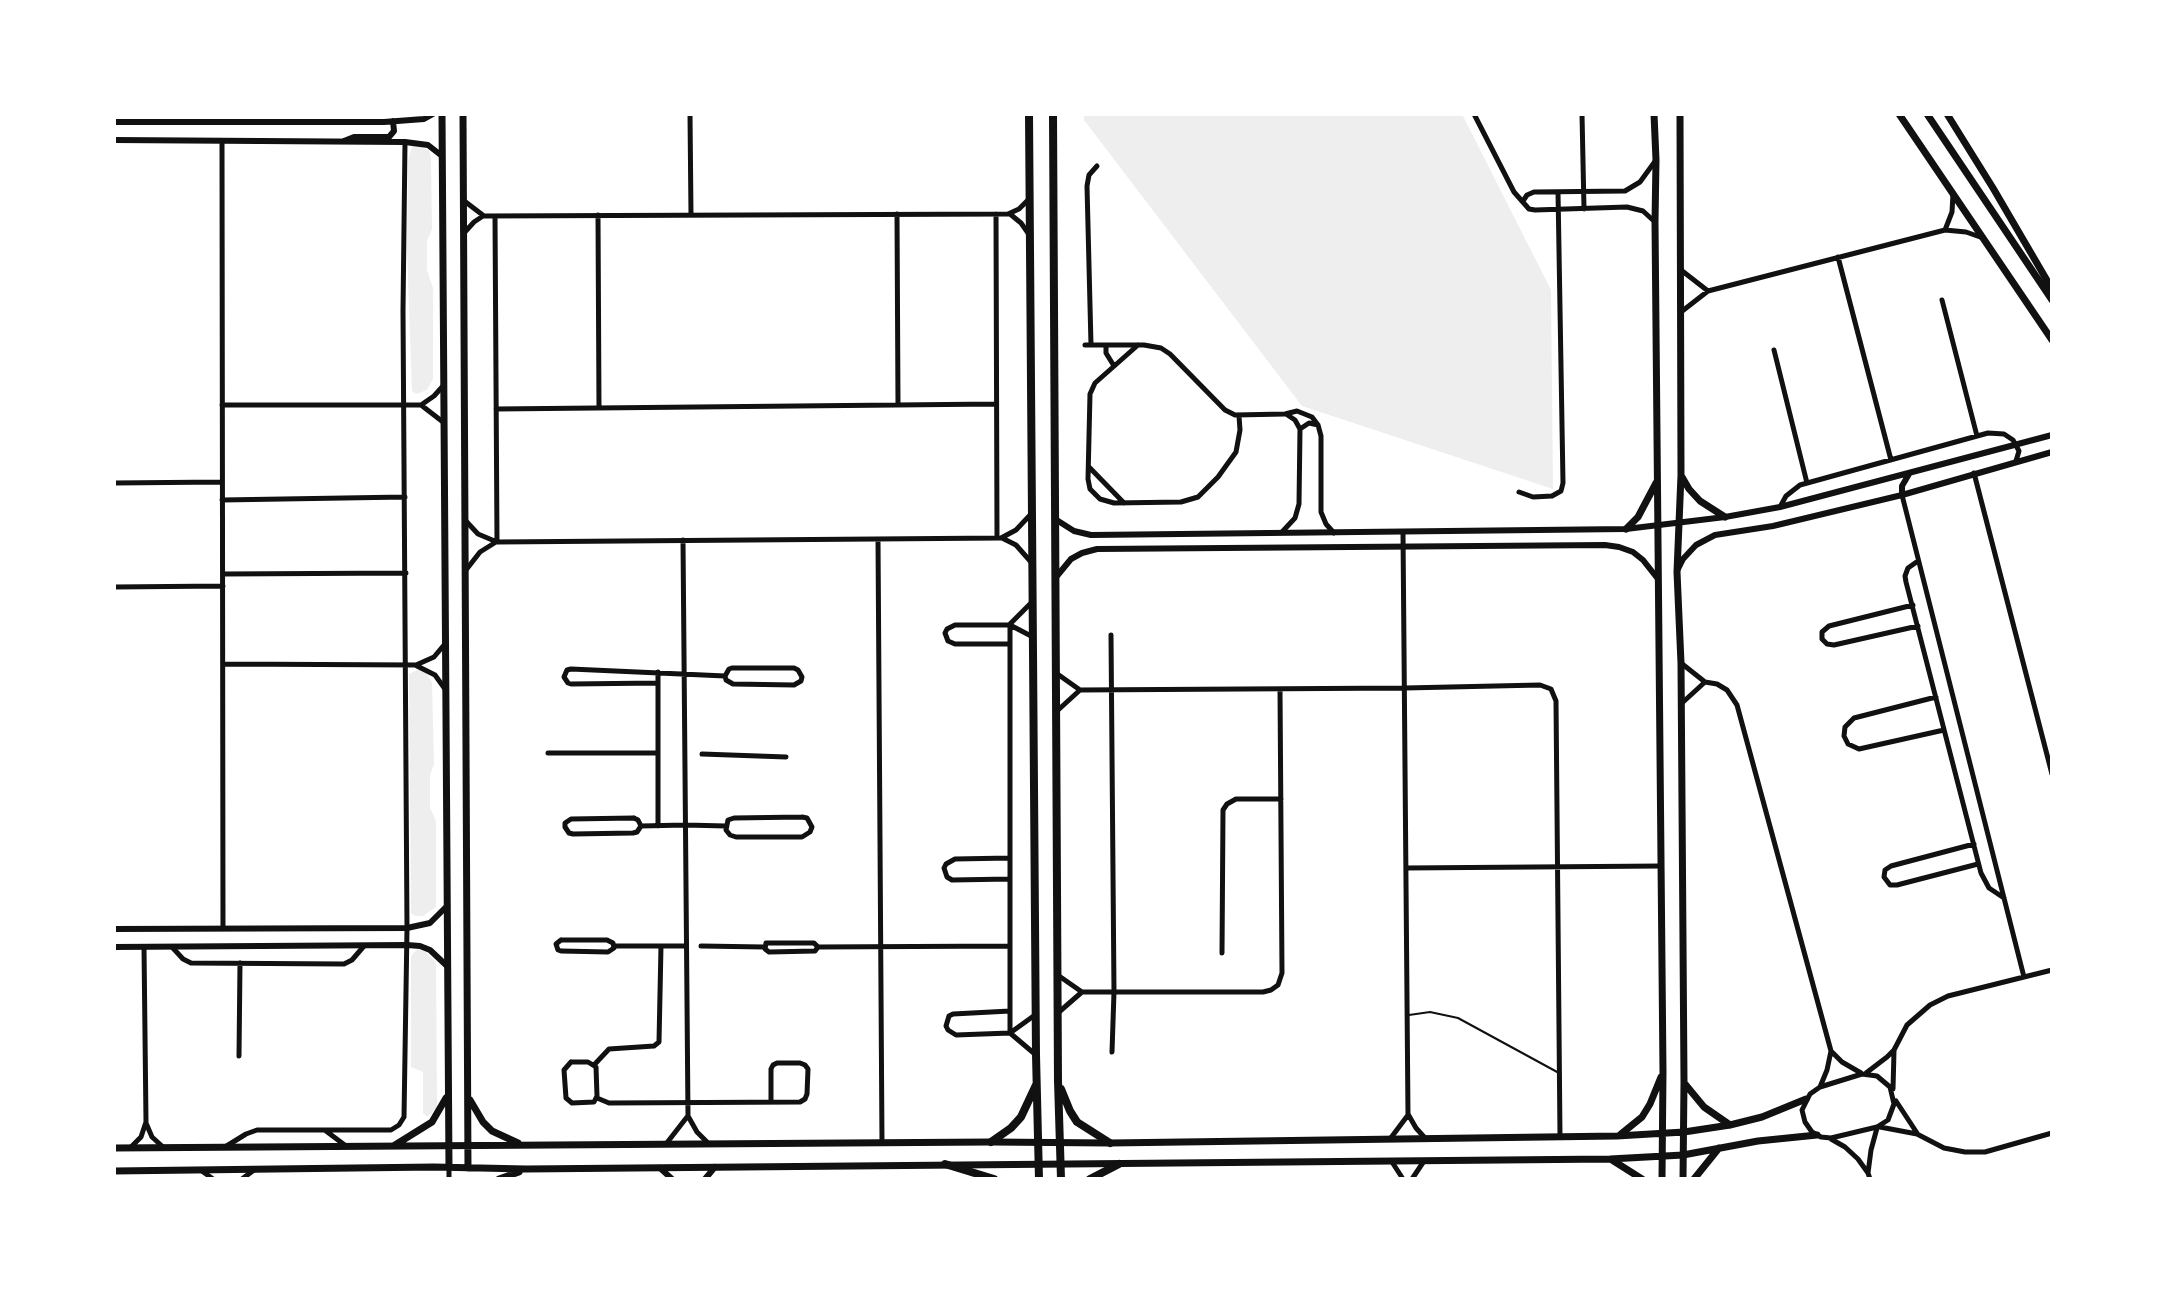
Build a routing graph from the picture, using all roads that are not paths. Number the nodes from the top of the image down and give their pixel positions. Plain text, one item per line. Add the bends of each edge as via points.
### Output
1 (433, 114) edge
2 (442, 114) edge
3 (463, 114) edge
4 (690, 114) edge
5 (1029, 114) edge
6 (1053, 114) edge
7 (1474, 114) edge
8 (1582, 114) edge
9 (1654, 114) edge
10 (1680, 114) edge
11 (1899, 114) edge
12 (1927, 114) edge
13 (1947, 114) edge
14 (393, 121) junction
15 (114, 122) edge
16 (114, 140) edge
17 (222, 141) junction
18 (342, 142) junction
19 (405, 142) junction
20 (442, 156) junction
21 (1656, 160) junction
22 (1097, 166) dead end
23 (1558, 192) junction
24 (1584, 192) junction
25 (1953, 193) junction
26 (1031, 197) junction
27 (463, 200) junction
28 (1523, 201) junction
29 (1584, 209) junction
30 (1558, 210) junction
31 (897, 214) junction
32 (996, 214) junction
33 (1009, 214) junction
34 (598, 215) junction
35 (691, 215) junction
36 (484, 216) junction
37 (495, 216) junction
38 (1655, 222) junction
39 (1945, 230) junction
40 (463, 235) junction
41 (1029, 235) junction
42 (1984, 238) junction
43 (1838, 257) junction
44 (1681, 270) junction
45 (2052, 289) edge
46 (1708, 291) junction
47 (1942, 300) dead end
48 (2052, 300) edge
49 (1680, 313) junction
50 (2052, 340) edge
51 (1106, 345) junction
52 (1138, 345) junction
53 (1774, 350) dead end
54 (1114, 366) junction
55 (443, 385) junction
56 (996, 404) junction
57 (222, 405) junction
58 (404, 405) junction
59 (421, 405) junction
60 (898, 405) junction
61 (599, 408) junction
62 (496, 409) junction
63 (1285, 414) junction
64 (1239, 416) junction
65 (444, 423) junction
66 (1318, 425) junction
67 (1300, 429) junction
68 (2052, 435) edge
69 (1977, 436) junction
70 (2017, 445) junction
71 (2052, 452) edge
72 (1891, 460) junction
73 (2016, 461) junction
74 (1088, 467) junction
75 (1974, 473) junction
76 (1909, 474) junction
77 (1681, 475) junction
78 (1657, 481) junction
79 (222, 482) junction
80 (114, 483) edge
81 (1807, 483) junction
82 (1519, 492) dead end
83 (1902, 495) junction
84 (405, 497) junction
85 (222, 500) junction
86 (1124, 503) junction
87 (1780, 507) junction
88 (1032, 512) junction
89 (1726, 517) junction
90 (1055, 519) junction
91 (465, 520) junction
92 (1679, 523) junction
93 (1658, 526) junction
94 (1626, 529) junction
95 (1279, 533) junction
96 (1334, 533) junction
97 (1403, 533) junction
98 (1727, 534) junction
99 (999, 538) junction
100 (878, 539) junction
101 (683, 540) junction
102 (497, 542) junction
103 (1403, 547) junction
104 (1918, 561) junction
105 (1033, 563) junction
106 (466, 570) junction
107 (1677, 572) junction
108 (406, 573) junction
109 (223, 574) junction
110 (1055, 579) junction
111 (1659, 580) junction
112 (223, 586) junction
113 (114, 587) edge
114 (1033, 600) junction
115 (1913, 605) junction
116 (1010, 625) junction
117 (1918, 626) junction
118 (1111, 635) dead end
119 (1033, 637) junction
120 (445, 644) junction
121 (1010, 644) junction
122 (1681, 663) junction
123 (223, 664) junction
124 (407, 665) junction
125 (416, 665) junction
126 (658, 672) junction
127 (1056, 672) junction
128 (684, 673) junction
129 (725, 676) junction
130 (1705, 682) junction
131 (658, 683) junction
132 (1405, 688) junction
133 (445, 689) junction
134 (1280, 689) junction
135 (1080, 690) junction
136 (1111, 690) junction
137 (1936, 697) junction
138 (1681, 705) junction
139 (1056, 712) junction
140 (1944, 730) junction
141 (548, 753) dead end
142 (658, 753) junction
143 (702, 754) dead end
144 (786, 757) dead end
145 (2052, 774) edge
146 (1281, 799) junction
147 (685, 825) junction
148 (641, 826) junction
149 (658, 826) junction
150 (726, 826) junction
151 (1974, 844) junction
152 (1010, 858) junction
153 (1978, 864) junction
154 (1661, 866) junction
155 (1557, 867) junction
156 (1406, 868) junction
157 (1010, 879) junction
158 (2004, 898) junction
159 (447, 906) junction
160 (223, 928) junction
161 (407, 928) junction
162 (114, 929) edge
163 (364, 945) junction
164 (407, 945) junction
165 (171, 946) junction
166 (614, 946) junction
167 (661, 946) junction
168 (686, 946) junction
169 (701, 946) dead end
170 (881, 946) junction
171 (1010, 946) junction
172 (114, 947) edge
173 (144, 947) junction
174 (1222, 953) dead end
175 (240, 963) junction
176 (447, 966) junction
177 (2052, 970) edge
178 (1057, 974) junction
179 (2024, 977) junction
180 (1082, 992) junction
181 (1114, 992) junction
182 (1010, 1011) junction
183 (1036, 1014) junction
184 (1058, 1014) junction
185 (1408, 1015) junction
186 (1010, 1033) junction
187 (1894, 1050) junction
188 (1831, 1051) junction
189 (1112, 1052) dead end
190 (1036, 1055) junction
191 (239, 1056) dead end
192 (594, 1065) junction
193 (1663, 1072) junction
194 (1559, 1073) junction
195 (1864, 1074) junction
196 (1038, 1080) junction
197 (1058, 1081) junction
198 (1684, 1082) junction
199 (1820, 1087) junction
200 (448, 1092) junction
201 (467, 1093) junction
202 (1893, 1095) junction
203 (597, 1098) junction
204 (1806, 1099) junction
205 (687, 1102) junction
206 (771, 1102) junction
207 (1408, 1114) junction
208 (688, 1116) junction
209 (146, 1122) junction
210 (1730, 1125) junction
211 (1878, 1127) junction
212 (325, 1130) junction
213 (1684, 1132) junction
214 (2052, 1133) edge
215 (1662, 1134) junction
216 (1917, 1134) junction
217 (1817, 1135) junction
218 (1617, 1136) junction
219 (1560, 1137) junction
220 (1831, 1138) junction
221 (1389, 1139) junction
222 (1427, 1140) junction
223 (991, 1142) junction
224 (1038, 1142) junction
225 (1059, 1142) junction
226 (882, 1143) junction
227 (1110, 1143) junction
228 (666, 1144) junction
229 (710, 1144) junction
230 (394, 1145) junction
231 (346, 1146) junction
232 (450, 1146) junction
233 (468, 1146) junction
234 (524, 1146) junction
235 (114, 1148) edge
236 (130, 1148) junction
237 (164, 1148) junction
238 (225, 1148) junction
239 (1719, 1148) junction
240 (1683, 1155) junction
241 (1662, 1156) junction
242 (1610, 1159) junction
243 (1391, 1161) junction
244 (1424, 1161) junction
245 (945, 1164) junction
246 (1039, 1164) junction
247 (1119, 1164) junction
248 (1060, 1165) junction
249 (449, 1167) junction
250 (715, 1167) junction
251 (468, 1168) junction
252 (660, 1168) junction
253 (254, 1169) junction
254 (526, 1169) junction
255 (201, 1170) junction
256 (114, 1171) edge
257 (1869, 1176) edge
258 (213, 1179) edge
259 (242, 1179) edge
260 (449, 1179) edge
261 (468, 1179) edge
262 (499, 1179) edge
263 (672, 1179) edge
264 (705, 1179) edge
265 (994, 1179) edge
266 (1039, 1179) edge
267 (1061, 1179) edge
268 (1090, 1179) edge
269 (1403, 1179) edge
270 (1412, 1179) edge
271 (1642, 1179) edge
272 (1662, 1179) edge
273 (1683, 1179) edge
274 (1694, 1179) edge

1 - 14 street
2 - 20 main road
3 - 27 main road
4 - 35 street
5 - 26 highway
6 - 90 highway
7 - 28 street
8 - 24 street
9 - 21 main road
10 - 44 main road
11 - 25 main road
12 - 48 main road
13 - 45 main road
14 - 15 street
14 - 18 street via 389,137
16 - 17 street
17 - 18 street
17 - 57 street
18 - 19 street
19 - 20 street via 428,145
19 - 58 street
20 - 55 main road
21 - 24 street via 1630,189
21 - 38 main road
22 - 51 street via 1087,186 1088,345
23 - 24 street
23 - 28 street via 1530,193
23 - 30 street
24 - 29 street
25 - 39 street
25 - 42 main road
26 - 33 street
26 - 41 highway
27 - 36 street
27 - 40 main road
28 - 30 street via 1532,210
29 - 30 street
29 - 38 street via 1633,208
30 - 82 street via 1563,483 1552,496
31 - 32 street
31 - 35 street
31 - 60 street
32 - 33 street
32 - 56 street
33 - 41 street
34 - 35 street
34 - 37 street
34 - 61 street
36 - 37 street
36 - 40 street
37 - 62 street
38 - 78 main road
39 - 42 street
39 - 43 street
40 - 91 main road
41 - 88 highway
42 - 50 main road
43 - 46 street
43 - 72 street
44 - 46 street
44 - 49 main road
46 - 49 street
47 - 69 street
49 - 77 main road
51 - 52 street
51 - 54 street
52 - 54 street
52 - 64 street via 1166,351 1225,410
53 - 81 street
54 - 74 street via 1090,394
55 - 59 street
55 - 65 main road
56 - 60 street
56 - 99 street
57 - 58 street
57 - 79 street
58 - 59 street
58 - 84 street
59 - 65 street
60 - 61 street
61 - 62 street
62 - 102 street
63 - 64 street
63 - 66 street via 1302,412
63 - 67 street
64 - 86 street via 1236,452 1204,492 1181,502
65 - 120 main road
66 - 67 street
66 - 96 street via 1320,506
67 - 95 street via 1298,509
68 - 70 street
69 - 70 street via 1999,433
69 - 72 street
70 - 73 street
70 - 76 street
71 - 73 street
72 - 81 street
73 - 75 street
74 - 86 street
74 - 86 street via 1096,496
75 - 83 street
75 - 145 street
76 - 83 street
76 - 87 street
77 - 89 main road via 1700,501
77 - 92 main road
78 - 93 main road
78 - 94 main road
79 - 80 street
79 - 85 street
81 - 87 street via 1790,492
83 - 98 street
83 - 104 street
84 - 85 street
84 - 108 street
85 - 109 street
87 - 89 street
88 - 99 street via 1016,530
88 - 105 highway
89 - 92 street
89 - 98 street
90 - 95 street via 1091,535
90 - 110 highway
91 - 102 street via 478,534
91 - 106 main road
92 - 93 street
92 - 107 main road
93 - 94 street
93 - 111 main road
94 - 97 street
95 - 96 street
96 - 97 street
97 - 103 street
98 - 107 street via 1696,545
99 - 100 street
99 - 105 street via 1016,545
100 - 101 street
100 - 170 street
101 - 102 street
101 - 128 street
102 - 106 street
103 - 110 street via 1097,549 1071,559
103 - 111 street via 1612,545 1640,557
103 - 132 street
104 - 115 street via 1905,576
104 - 158 street
105 - 114 highway
106 - 201 main road
107 - 122 main road
108 - 109 street
108 - 124 street
109 - 112 street
110 - 127 highway
111 - 154 main road
112 - 113 street
112 - 123 street
114 - 116 street
114 - 119 highway
115 - 117 street
115 - 117 street via 1829,626 1822,639 1834,645
116 - 119 street
116 - 121 street
116 - 121 street via 955,625 945,633 955,644
117 - 137 street
118 - 136 street
119 - 183 highway
120 - 125 street via 434,657
120 - 133 main road
121 - 152 street
122 - 130 street
122 - 138 main road
123 - 124 street
123 - 160 street
124 - 125 street
124 - 161 street
125 - 133 street via 435,675
126 - 128 street
126 - 131 street
126 - 131 street via 571,669 564,677 571,684
127 - 135 street
127 - 139 highway
128 - 129 street
128 - 147 street
129 - 129 street via 733,684 779,685 794,685 802,677 794,668 732,668
130 - 138 street
130 - 188 street via 1722,686 1737,705
131 - 142 street
132 - 134 street
132 - 155 street via 1551,689 1556,701
132 - 156 street
133 - 159 main road
134 - 136 street
134 - 146 street
135 - 136 street
135 - 139 street
136 - 181 street
137 - 140 street
137 - 140 street via 1854,718 1844,736 1859,749
138 - 198 main road
139 - 178 highway
140 - 151 street
141 - 142 street
142 - 149 street
143 - 144 street
146 - 174 street via 1236,799 1223,810
146 - 181 street via 1278,985 1263,992
147 - 149 street
147 - 150 street
147 - 168 street
148 - 148 street via 633,833 573,834 565,823 634,818
148 - 149 street
150 - 150 street via 736,837 802,837 812,827 802,817 734,818
151 - 153 street
151 - 153 street via 1891,866 1884,877 1897,885
152 - 157 street
152 - 157 street via 955,859 944,868 952,880
153 - 158 street via 1986,883
154 - 155 street
154 - 193 main road
155 - 156 street
155 - 194 street
156 - 185 street
157 - 171 street
158 - 179 street
159 - 161 street via 430,923
159 - 176 main road
160 - 161 street
160 - 162 street
161 - 164 street
163 - 164 street
163 - 165 street
163 - 175 street via 344,964
164 - 176 street via 430,950
164 - 212 street via 404,1117 391,1130
165 - 173 street
165 - 175 street via 188,962
166 - 166 street via 608,952 561,951 556,944 607,940
166 - 167 street
167 - 168 street
167 - 192 street via 659,1042 609,1049
168 - 205 street
169 - 170 street via 764,947 769,952
170 - 171 street
170 - 226 street
171 - 182 street
172 - 173 street
173 - 209 street
175 - 191 street
176 - 200 main road
177 - 179 street
178 - 180 street
178 - 184 highway
179 - 187 street via 1930,1005 1907,1025
180 - 181 street
180 - 184 street
181 - 189 street
182 - 186 street
182 - 186 street via 953,1014 946,1026 956,1035
183 - 186 street
183 - 190 highway
184 - 197 highway
185 - 194 lane via 1430,1012 1458,1018
185 - 207 street
186 - 190 street
187 - 195 street
187 - 202 street
188 - 195 street
188 - 199 street
190 - 196 highway
192 - 203 street
192 - 203 street via 568,1064 564,1094 572,1103
193 - 215 main road
193 - 218 main road via 1646,1111
194 - 219 street
195 - 199 street
195 - 202 street via 1882,1078
196 - 223 highway via 1021,1117
196 - 224 highway
197 - 225 highway
197 - 227 highway via 1074,1119
198 - 210 main road via 1704,1107
198 - 213 main road
199 - 204 street
200 - 230 main road via 432,1122
200 - 232 main road
201 - 233 main road
201 - 234 main road via 492,1131
202 - 211 street via 1891,1115
202 - 216 street
203 - 205 street via 609,1103
204 - 210 main road
204 - 217 street via 1803,1116
205 - 206 street
205 - 208 street
206 - 206 street via 773,1065 805,1065 805,1099
207 - 221 street
207 - 222 street
208 - 228 street
208 - 229 street
209 - 236 street
209 - 237 street
210 - 213 main road
211 - 216 street
211 - 220 street
211 - 257 street
212 - 231 street
212 - 238 street via 257,1130
213 - 215 main road
213 - 240 main road
214 - 216 street via 1975,1153 1944,1148
215 - 218 main road
215 - 241 main road
217 - 220 street
217 - 239 main road
218 - 219 main road
219 - 222 main road
220 - 257 street via 1852,1153
221 - 222 main road
221 - 227 main road
223 - 224 main road
223 - 226 main road
224 - 225 main road
224 - 246 highway
225 - 227 main road
225 - 248 highway
226 - 229 main road
228 - 229 main road
228 - 234 main road
230 - 231 main road
230 - 232 main road
231 - 238 main road
232 - 233 main road
232 - 249 main road
233 - 234 main road
233 - 251 main road
235 - 236 main road
236 - 237 main road
237 - 238 main road
239 - 240 main road
239 - 274 main road
240 - 241 main road
240 - 273 main road
241 - 242 main road
241 - 272 main road
242 - 244 main road
242 - 271 main road
243 - 244 main road
243 - 247 main road
243 - 269 street
244 - 270 street
245 - 246 main road
245 - 250 main road
245 - 265 highway
246 - 248 main road
246 - 266 highway
247 - 248 main road
247 - 268 highway
248 - 267 highway
249 - 251 main road
249 - 253 main road
249 - 260 street
250 - 252 main road
250 - 264 street
251 - 254 main road
251 - 261 street
252 - 254 main road
252 - 263 street
253 - 255 main road
253 - 259 street
254 - 262 main road
255 - 256 main road
255 - 258 street

